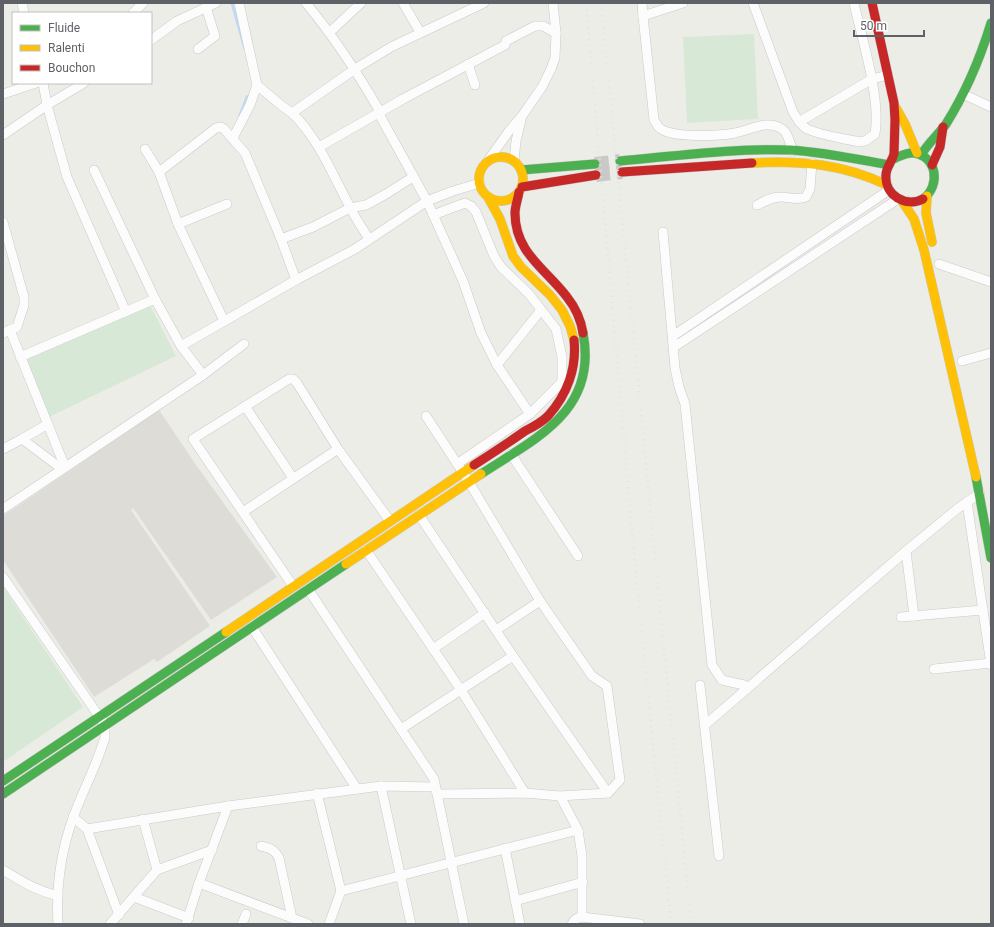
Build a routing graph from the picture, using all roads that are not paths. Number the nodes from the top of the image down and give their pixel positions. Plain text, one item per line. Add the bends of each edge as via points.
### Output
1 (143, 3) edge
2 (239, 3) edge
3 (306, 3) edge
4 (361, 3) edge
5 (403, 3) edge
6 (484, 3) edge
7 (552, 3) edge
8 (642, 3) edge
9 (683, 3) edge
10 (753, 3) edge
11 (854, 3) edge
12 (872, 3) edge
13 (212, 4) edge
14 (134, 12) edge
15 (642, 16) junction
16 (991, 23) edge
17 (330, 32) junction
18 (420, 32) junction
19 (556, 33) junction
20 (152, 39) edge
21 (988, 46) edge
22 (198, 49) dead end
23 (468, 64) junction
24 (355, 69) junction
25 (888, 75) junction
26 (872, 79) junction
27 (33, 84) edge
28 (43, 84) edge
29 (82, 84) edge
30 (257, 85) junction
31 (475, 85) dead end
32 (3, 94) edge
33 (963, 94) junction
34 (48, 105) junction
35 (895, 106) junction
36 (991, 107) edge
37 (292, 112) junction
38 (379, 114) junction
39 (522, 116) junction
40 (799, 122) junction
41 (943, 127) junction
42 (3, 136) edge
43 (233, 138) junction
44 (319, 147) junction
45 (145, 149) dead end
46 (793, 151) junction
47 (919, 154) junction
48 (514, 161) junction
49 (620, 161) tunnel mouth
50 (487, 162) junction
51 (891, 162) junction
52 (812, 163) junction
53 (595, 164) tunnel mouth
54 (932, 164) junction
55 (94, 170) dead end
56 (521, 170) junction
57 (159, 172) junction
58 (622, 172) tunnel mouth
59 (596, 175) tunnel mouth
60 (413, 177) junction
61 (480, 183) junction
62 (888, 188) junction
63 (520, 189) junction
64 (927, 196) junction
65 (488, 197) junction
66 (900, 200) junction
67 (427, 201) junction
68 (227, 204) dead end
69 (757, 205) dead end
70 (350, 208) junction
71 (433, 215) junction
72 (3, 222) edge
73 (178, 224) junction
74 (663, 232) dead end
75 (281, 239) junction
76 (369, 239) junction
77 (938, 261) joint
78 (296, 280) junction
79 (991, 282) edge
80 (155, 299) junction
81 (541, 310) junction
82 (126, 312) junction
83 (224, 321) junction
84 (6, 331) edge
85 (673, 336) junction
86 (244, 344) dead end
87 (181, 346) junction
88 (674, 347) junction
89 (991, 354) edge
90 (20, 357) junction
91 (962, 361) dead end
92 (497, 366) junction
93 (203, 375) junction
94 (567, 380) junction
95 (246, 406) junction
96 (530, 414) junction
97 (426, 416) dead end
98 (48, 424) junction
99 (22, 440) junction
100 (3, 449) edge
101 (338, 449) junction
102 (511, 454) junction
103 (457, 464) junction
104 (64, 468) junction
105 (463, 474) junction
106 (294, 478) junction
107 (469, 482) junction
108 (980, 493) junction
109 (967, 502) junction
110 (3, 509) edge
111 (243, 512) junction
112 (419, 515) junction
113 (390, 521) junction
114 (366, 550) junction
115 (906, 551) junction
116 (578, 556) dead end
117 (991, 558) edge
118 (3, 577) edge
119 (293, 586) junction
120 (308, 589) junction
121 (540, 601) junction
122 (982, 610) junction
123 (485, 613) junction
124 (914, 616) junction
125 (901, 617) dead end
126 (252, 627) junction
127 (496, 630) junction
128 (433, 649) junction
129 (513, 656) junction
130 (991, 664) edge
131 (934, 669) dead end
132 (700, 685) dead end
133 (747, 689) junction
134 (461, 690) junction
135 (99, 717) junction
136 (105, 726) junction
137 (704, 726) junction
138 (401, 729) junction
139 (3, 781) edge
140 (381, 786) junction
141 (357, 789) junction
142 (436, 790) junction
143 (317, 793) junction
144 (525, 793) junction
145 (608, 793) junction
146 (3, 794) edge
147 (560, 796) junction
148 (228, 806) junction
149 (73, 817) junction
150 (143, 819) junction
151 (87, 828) junction
152 (578, 830) junction
153 (261, 846) dead end
154 (505, 848) junction
155 (212, 850) junction
156 (719, 856) dead end
157 (451, 862) junction
158 (3, 870) edge
159 (157, 870) junction
160 (400, 876) junction
161 (583, 882) junction
162 (199, 883) junction
163 (341, 891) junction
164 (58, 896) junction
165 (134, 897) junction
166 (515, 901) junction
167 (246, 914) dead end
168 (119, 915) junction
169 (582, 917) junction
170 (292, 918) junction
171 (187, 921) edge
172 (58, 924) edge
173 (110, 924) edge
174 (242, 924) edge
175 (308, 924) edge
176 (329, 924) edge
177 (411, 924) edge
178 (464, 924) edge
179 (520, 924) edge
180 (572, 924) edge
181 (640, 924) edge

1 - 14 street
2 - 30 street
3 - 17 street
4 - 17 street
5 - 18 street
6 - 18 street
7 - 19 street
8 - 15 street
9 - 15 street
10 - 40 street
11 - 26 street
12 - 25 main road
13 - 20 street via 177,21
13 - 22 street via 215,36
15 - 46 street via 654,120 657,126 674,134 717,135 775,125 784,130
16 - 21 main road
17 - 24 street
18 - 24 street
19 - 23 street via 543,26 535,26
19 - 39 street via 555,58 551,69
21 - 33 main road
23 - 31 street
23 - 38 street
24 - 37 street
24 - 38 street
25 - 26 street
25 - 35 main road
26 - 40 street
26 - 40 street via 877,126 871,138 859,142 807,128
27 - 32 street
28 - 34 street
29 - 34 street
30 - 37 street
30 - 43 street
33 - 36 street
33 - 41 main road
34 - 42 street
34 - 82 street via 67,177
35 - 47 main road
35 - 51 main road
37 - 44 street
38 - 44 street
38 - 60 street
39 - 48 street
39 - 50 street
41 - 47 main road
41 - 54 main road via 940,147
43 - 57 street via 221,127 216,128
43 - 75 street via 245,153
44 - 70 street
45 - 57 street
46 - 49 main road via 748,151
46 - 51 main road
47 - 51 main road via 904,153
47 - 54 main road
48 - 50 main road via 497,157
48 - 56 main road
50 - 61 main road via 480,171
51 - 62 main road via 886,172
52 - 58 main road via 781,161
52 - 62 main road via 868,176
52 - 69 street via 810,189 806,197 771,198
53 - 56 main road
54 - 64 main road via 935,181
55 - 80 street
56 - 63 main road via 523,175
57 - 73 street
59 - 63 main road
60 - 67 street
60 - 70 street via 366,205
61 - 65 main road
61 - 67 street
62 - 66 main road
62 - 85 street
63 - 65 main road via 515,196 505,201
63 - 102 main road via 515,211 524,248 535,264 570,300 578,315 585,346 585,362 582,382 566,412 557,422
64 - 66 main road via 918,201
64 - 77 main road via 927,218
65 - 94 main road via 498,214 513,255 522,269 550,294 565,315 576,351 574,370
66 - 88 street
66 - 108 main road via 914,219 924,250
67 - 71 street
67 - 76 street
68 - 73 street
70 - 75 street
70 - 76 street
71 - 81 street via 465,203 471,206 476,212 494,256
71 - 92 street
72 - 84 street via 24,297 17,327
73 - 83 street
74 - 85 street
75 - 78 street
76 - 78 street
77 - 79 street
78 - 83 street
80 - 82 street
80 - 87 street
81 - 92 street
81 - 94 street via 556,329
82 - 90 street
83 - 87 street
84 - 90 street
85 - 88 street
86 - 93 street
87 - 93 street
88 - 133 street via 675,368 685,404 712,665 722,680 744,685
89 - 91 street
90 - 98 street
92 - 96 street
93 - 104 street
94 - 96 street
94 - 105 main road via 568,387 547,417
95 - 101 street via 293,379
95 - 106 street
95 - 111 street via 193,439
96 - 103 street
97 - 103 street
98 - 99 street
98 - 104 street
99 - 100 street
99 - 104 street
101 - 106 street
101 - 113 street
102 - 107 main road
102 - 116 street
103 - 105 street
104 - 110 street
105 - 107 street
105 - 113 main road
106 - 111 street
107 - 112 main road
107 - 121 street
108 - 109 street
108 - 117 main road
109 - 115 street
109 - 122 street
111 - 119 street
112 - 114 main road
112 - 123 street
113 - 119 main road
114 - 120 main road
114 - 128 street
115 - 124 street
115 - 133 street
118 - 135 street
119 - 135 main road
120 - 126 main road
120 - 138 street
121 - 127 street
121 - 145 street via 592,676 607,686 620,780
122 - 124 street
122 - 130 street
123 - 127 street
123 - 128 street
124 - 125 street
126 - 136 main road
126 - 141 street
127 - 129 street
128 - 134 street
129 - 134 street
129 - 145 street
130 - 131 street
132 - 137 street
133 - 137 street
134 - 138 street
134 - 144 street
135 - 136 street
135 - 139 main road
136 - 146 main road
136 - 149 street via 102,750
137 - 156 street
138 - 142 street via 434,779
140 - 141 street
140 - 142 street
140 - 160 street
141 - 143 street
142 - 144 street
142 - 157 street
143 - 148 street
143 - 163 street
144 - 147 street
145 - 147 street
147 - 152 street
148 - 150 street
148 - 155 street
149 - 151 street
149 - 164 street
150 - 151 street
150 - 159 street
151 - 168 street
152 - 154 street
152 - 161 street
153 - 170 street via 271,848 279,858
154 - 157 street
154 - 166 street
155 - 159 street
155 - 162 street
157 - 160 street
157 - 178 street
158 - 164 street via 31,887
159 - 165 street
160 - 163 street
160 - 177 street
161 - 166 street
161 - 169 street
162 - 170 street
162 - 171 street
163 - 176 street
164 - 172 street
165 - 168 street
165 - 171 street
166 - 179 street
167 - 174 street
168 - 173 street
169 - 180 street via 574,920
169 - 181 street
170 - 175 street

